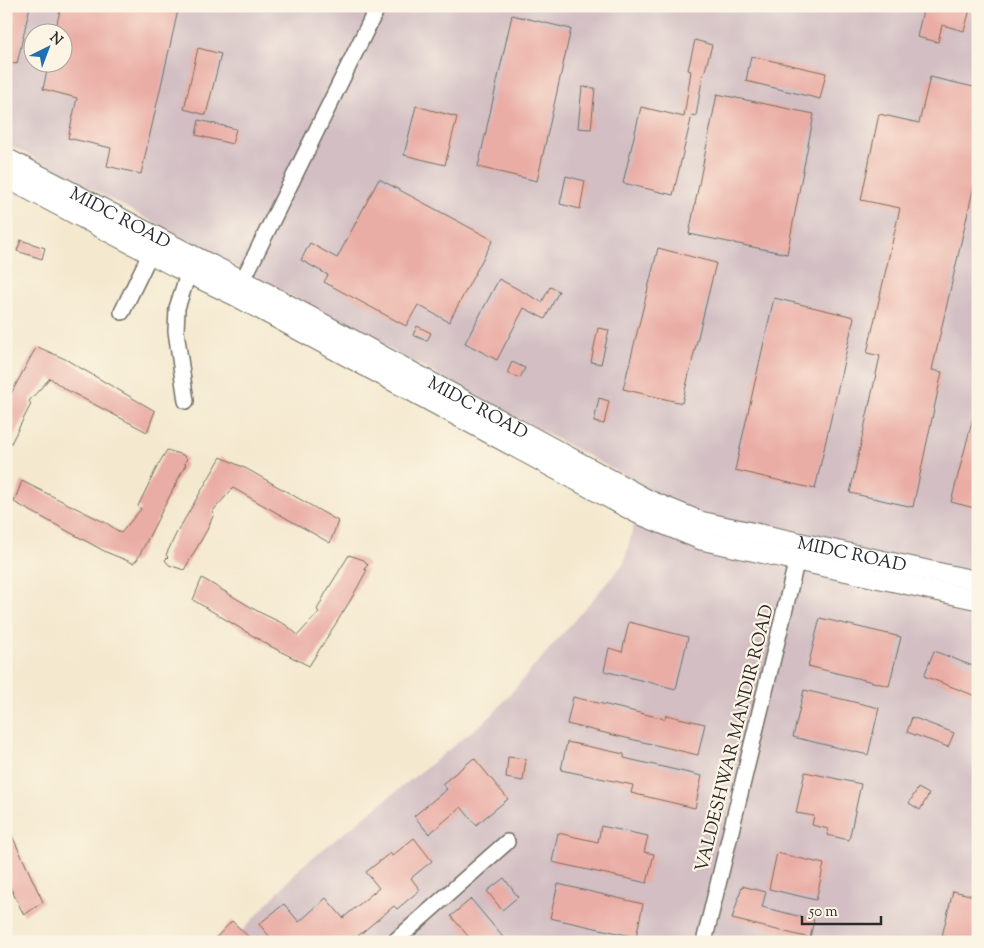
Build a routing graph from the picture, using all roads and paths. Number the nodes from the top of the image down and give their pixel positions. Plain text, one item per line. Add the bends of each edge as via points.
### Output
1 (378, 6) edge
2 (6, 158) edge
3 (6, 178) edge
4 (150, 254) junction
5 (188, 274) junction
6 (239, 288) junction
7 (122, 312) dead end
8 (186, 401) dead end
9 (801, 542) junction
10 (796, 562) junction
11 (978, 581) edge
12 (978, 600) edge
13 (507, 842) dead end
14 (394, 942) edge
15 (704, 942) edge

1 - 6 street
2 - 6 main road, MIDC ROAD via 183,251
3 - 4 main road, MIDC ROAD
4 - 5 main road, MIDC ROAD
4 - 7 street
5 - 6 main road, MIDC ROAD
5 - 8 street via 177,308 176,331
6 - 9 main road, MIDC ROAD via 649,500 700,521
6 - 10 main road, MIDC ROAD via 638,514 700,540
9 - 10 street, VALDESHWAR MANDIR ROAD
9 - 11 main road, MIDC ROAD
10 - 12 main road, MIDC ROAD
10 - 15 street, VALDESHWAR MANDIR ROAD
13 - 14 street

